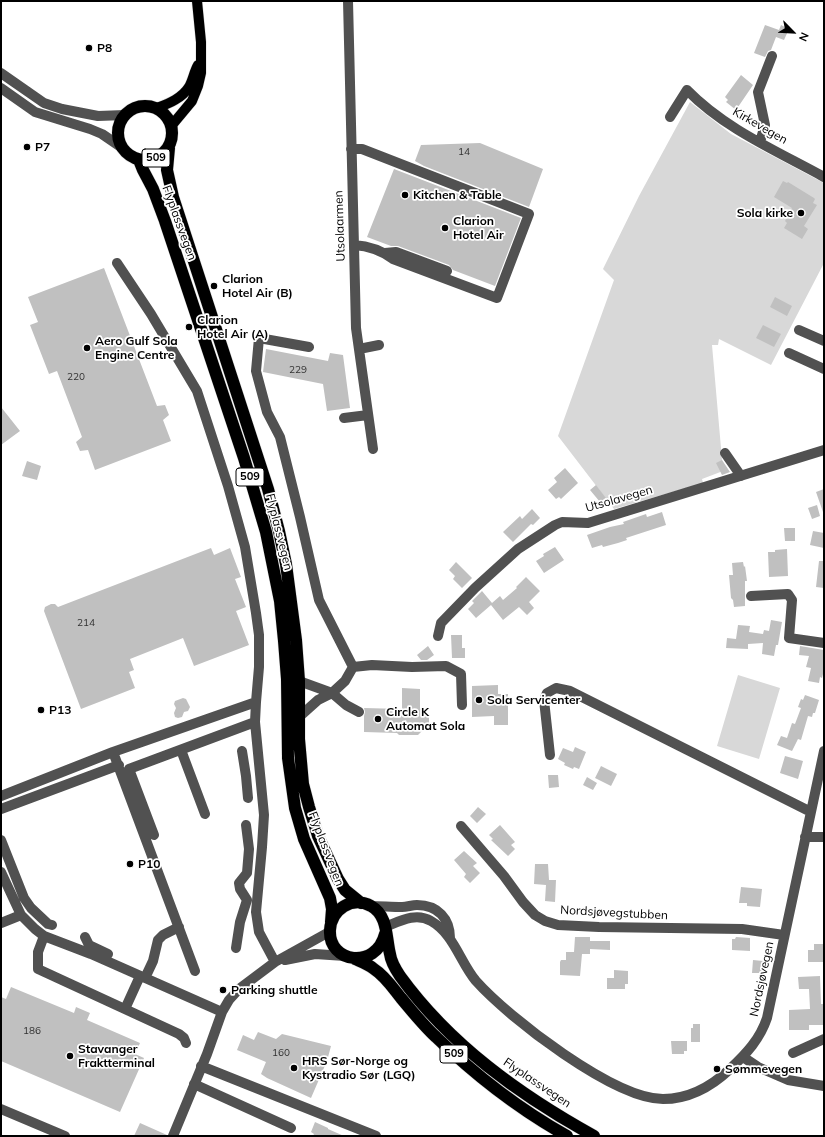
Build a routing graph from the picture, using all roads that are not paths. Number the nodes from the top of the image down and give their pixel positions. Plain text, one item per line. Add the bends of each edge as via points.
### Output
1 (197, 1) edge
2 (348, 1) edge
3 (772, 56) dead end
4 (200, 60) junction
5 (1, 73) edge
6 (1, 88) edge
7 (157, 108) junction
8 (125, 114) junction
9 (670, 117) dead end
10 (172, 125) junction
11 (760, 142) junction
12 (121, 147) junction
13 (169, 148) junction
14 (351, 149) junction
15 (139, 160) junction
16 (824, 177) edge
17 (354, 246) junction
18 (385, 253) junction
19 (117, 263) dead end
20 (447, 271) dead end
21 (799, 330) dead end
22 (824, 341) edge
23 (379, 345) dead end
24 (308, 347) dead end
25 (359, 349) junction
26 (789, 353) dead end
27 (824, 369) edge
28 (368, 415) junction
29 (344, 418) dead end
30 (372, 449) dead end
31 (824, 450) edge
32 (726, 453) dead end
33 (741, 476) junction
34 (752, 596) dead end
35 (438, 636) dead end
36 (824, 643) edge
37 (353, 667) junction
38 (299, 681) junction
39 (332, 693) junction
40 (256, 702) junction
41 (462, 705) dead end
42 (359, 712) dead end
43 (299, 717) junction
44 (255, 722) junction
45 (180, 750) junction
46 (242, 751) dead end
47 (824, 751) edge
48 (113, 752) junction
49 (550, 755) dead end
50 (119, 765) junction
51 (1, 796) edge
52 (248, 798) dead end
53 (1, 808) edge
54 (811, 812) junction
55 (206, 814) dead end
56 (246, 825) dead end
57 (462, 826) dead end
58 (154, 835) dead end
59 (805, 837) junction
60 (824, 837) edge
61 (1, 840) edge
62 (2, 875) edge
63 (366, 904) junction
64 (21, 915) junction
65 (1, 923) edge
66 (52, 925) dead end
67 (179, 927) junction
68 (330, 927) junction
69 (385, 931) junction
70 (784, 935) junction
71 (44, 936) junction
72 (85, 937) dead end
73 (450, 938) junction
74 (236, 948) dead end
75 (108, 954) dead end
76 (349, 957) junction
77 (275, 962) junction
78 (195, 971) dead end
79 (142, 977) junction
80 (125, 1009) junction
81 (222, 1012) junction
82 (824, 1039) edge
83 (186, 1043) dead end
84 (793, 1053) dead end
85 (743, 1057) junction
86 (201, 1066) junction
87 (194, 1084) junction
88 (824, 1086) edge
89 (1, 1109) edge
90 (291, 1128) dead end
91 (65, 1136) edge
92 (172, 1136) edge
93 (376, 1136) edge
94 (567, 1136) edge
95 (594, 1136) edge

1 - 4 main road
2 - 14 street, Utsolaarmen
3 - 11 street via 758,92 765,125
4 - 7 main road via 189,87 180,97
4 - 10 main road via 201,73 192,101
5 - 8 street via 44,103 62,109 98,116
6 - 12 street via 35,112 90,129
7 - 8 highway via 134,108
7 - 10 highway via 166,115
8 - 12 highway via 119,124 118,136
9 - 11 street, Kirkevegen via 687,90 700,103 735,128
10 - 13 highway, 509 via 173,137
11 - 16 street, Kirkevegen
12 - 15 highway, 509 via 129,156
13 - 15 highway, 509 via 151,161
13 - 38 highway, Flyplassvegen / 509 via 167,170 173,197 268,489 279,531 292,602
14 - 17 street, Utsolaarmen
14 - 18 street via 362,149 401,163 529,214 497,298 393,259
15 - 68 highway, Flyplassvegen / 509 via 165,221 266,532 280,601 287,679 288,758 295,808 304,838 330,898
17 - 18 street via 364,246
17 - 25 street, Utsolaarmen
18 - 20 street via 396,252
19 - 40 street via 197,391 228,486 245,547 259,635
21 - 22 street
23 - 25 street
24 - 37 street via 259,338 256,371 267,412 280,437 319,600
25 - 28 street, Utsolaarmen
26 - 27 street
28 - 29 street
28 - 30 street, Utsolaarmen
31 - 33 street, Utsolavegen
32 - 33 street
33 - 35 street, Utsolavegen via 588,523 562,522 555,525 518,549 475,588 441,623
34 - 36 street via 788,594 792,600 789,638
37 - 39 street
37 - 41 street via 446,666 461,674
38 - 39 street
38 - 43 highway, Flyplassvegen / 509
39 - 42 street
39 - 43 street via 318,700
40 - 44 street
40 - 48 street
43 - 63 highway, Flyplassvegen / 509 via 304,784 308,807 318,836 338,879 346,890
44 - 45 street
44 - 77 street via 264,815 256,912 260,932
45 - 55 street
45 - 58 street via 129,769
46 - 52 street
47 - 54 street, Nordsjøvegen
48 - 50 street
48 - 51 street
49 - 54 street via 544,700 547,693 556,688 570,691
50 - 53 street
50 - 67 street
54 - 59 street, Nordsjøvegen
56 - 74 street via 249,849 247,873 239,883 247,900
57 - 70 street, Nordsjøvegstubben via 523,902 545,921 558,925 599,928 742,929
59 - 60 street
59 - 70 street, Nordsjøvegen
61 - 66 street via 24,898 31,908
62 - 64 street
63 - 68 highway via 351,903 342,907 335,914
63 - 69 highway, Flyplassvegen / 509 via 378,911
63 - 73 street, Nordsjøvegen via 402,907 417,905 436,910 450,928
64 - 65 street
64 - 71 street
67 - 78 street
67 - 79 street via 158,940 153,961
68 - 76 highway, Flyplassvegen / 509 via 332,942 337,950
68 - 77 street
69 - 73 street, Nordsjøvegen via 418,916 431,921
69 - 76 highway via 380,948 373,954 364,958
69 - 95 highway, Flyplassvegen / 509 via 390,955 399,974 422,1003 462,1044 517,1089
70 - 85 street, Nordsjøvegen via 767,1018 756,1042
71 - 79 street
71 - 80 street via 38,952 38,969
72 - 75 street via 89,945
73 - 85 street, Nordsjøvegen via 467,970 514,1017 582,1066 631,1092 663,1099 698,1092 720,1078
76 - 77 street via 315,954
76 - 94 highway, Flyplassvegen / 509 via 369,965 382,976 434,1035 485,1081
77 - 81 street via 233,994
79 - 80 street
79 - 81 street
80 - 83 street via 179,1034
81 - 86 street
82 - 84 street
85 - 88 street via 758,1067 788,1080
86 - 87 street
86 - 93 street
87 - 90 street
87 - 92 street
89 - 91 street

